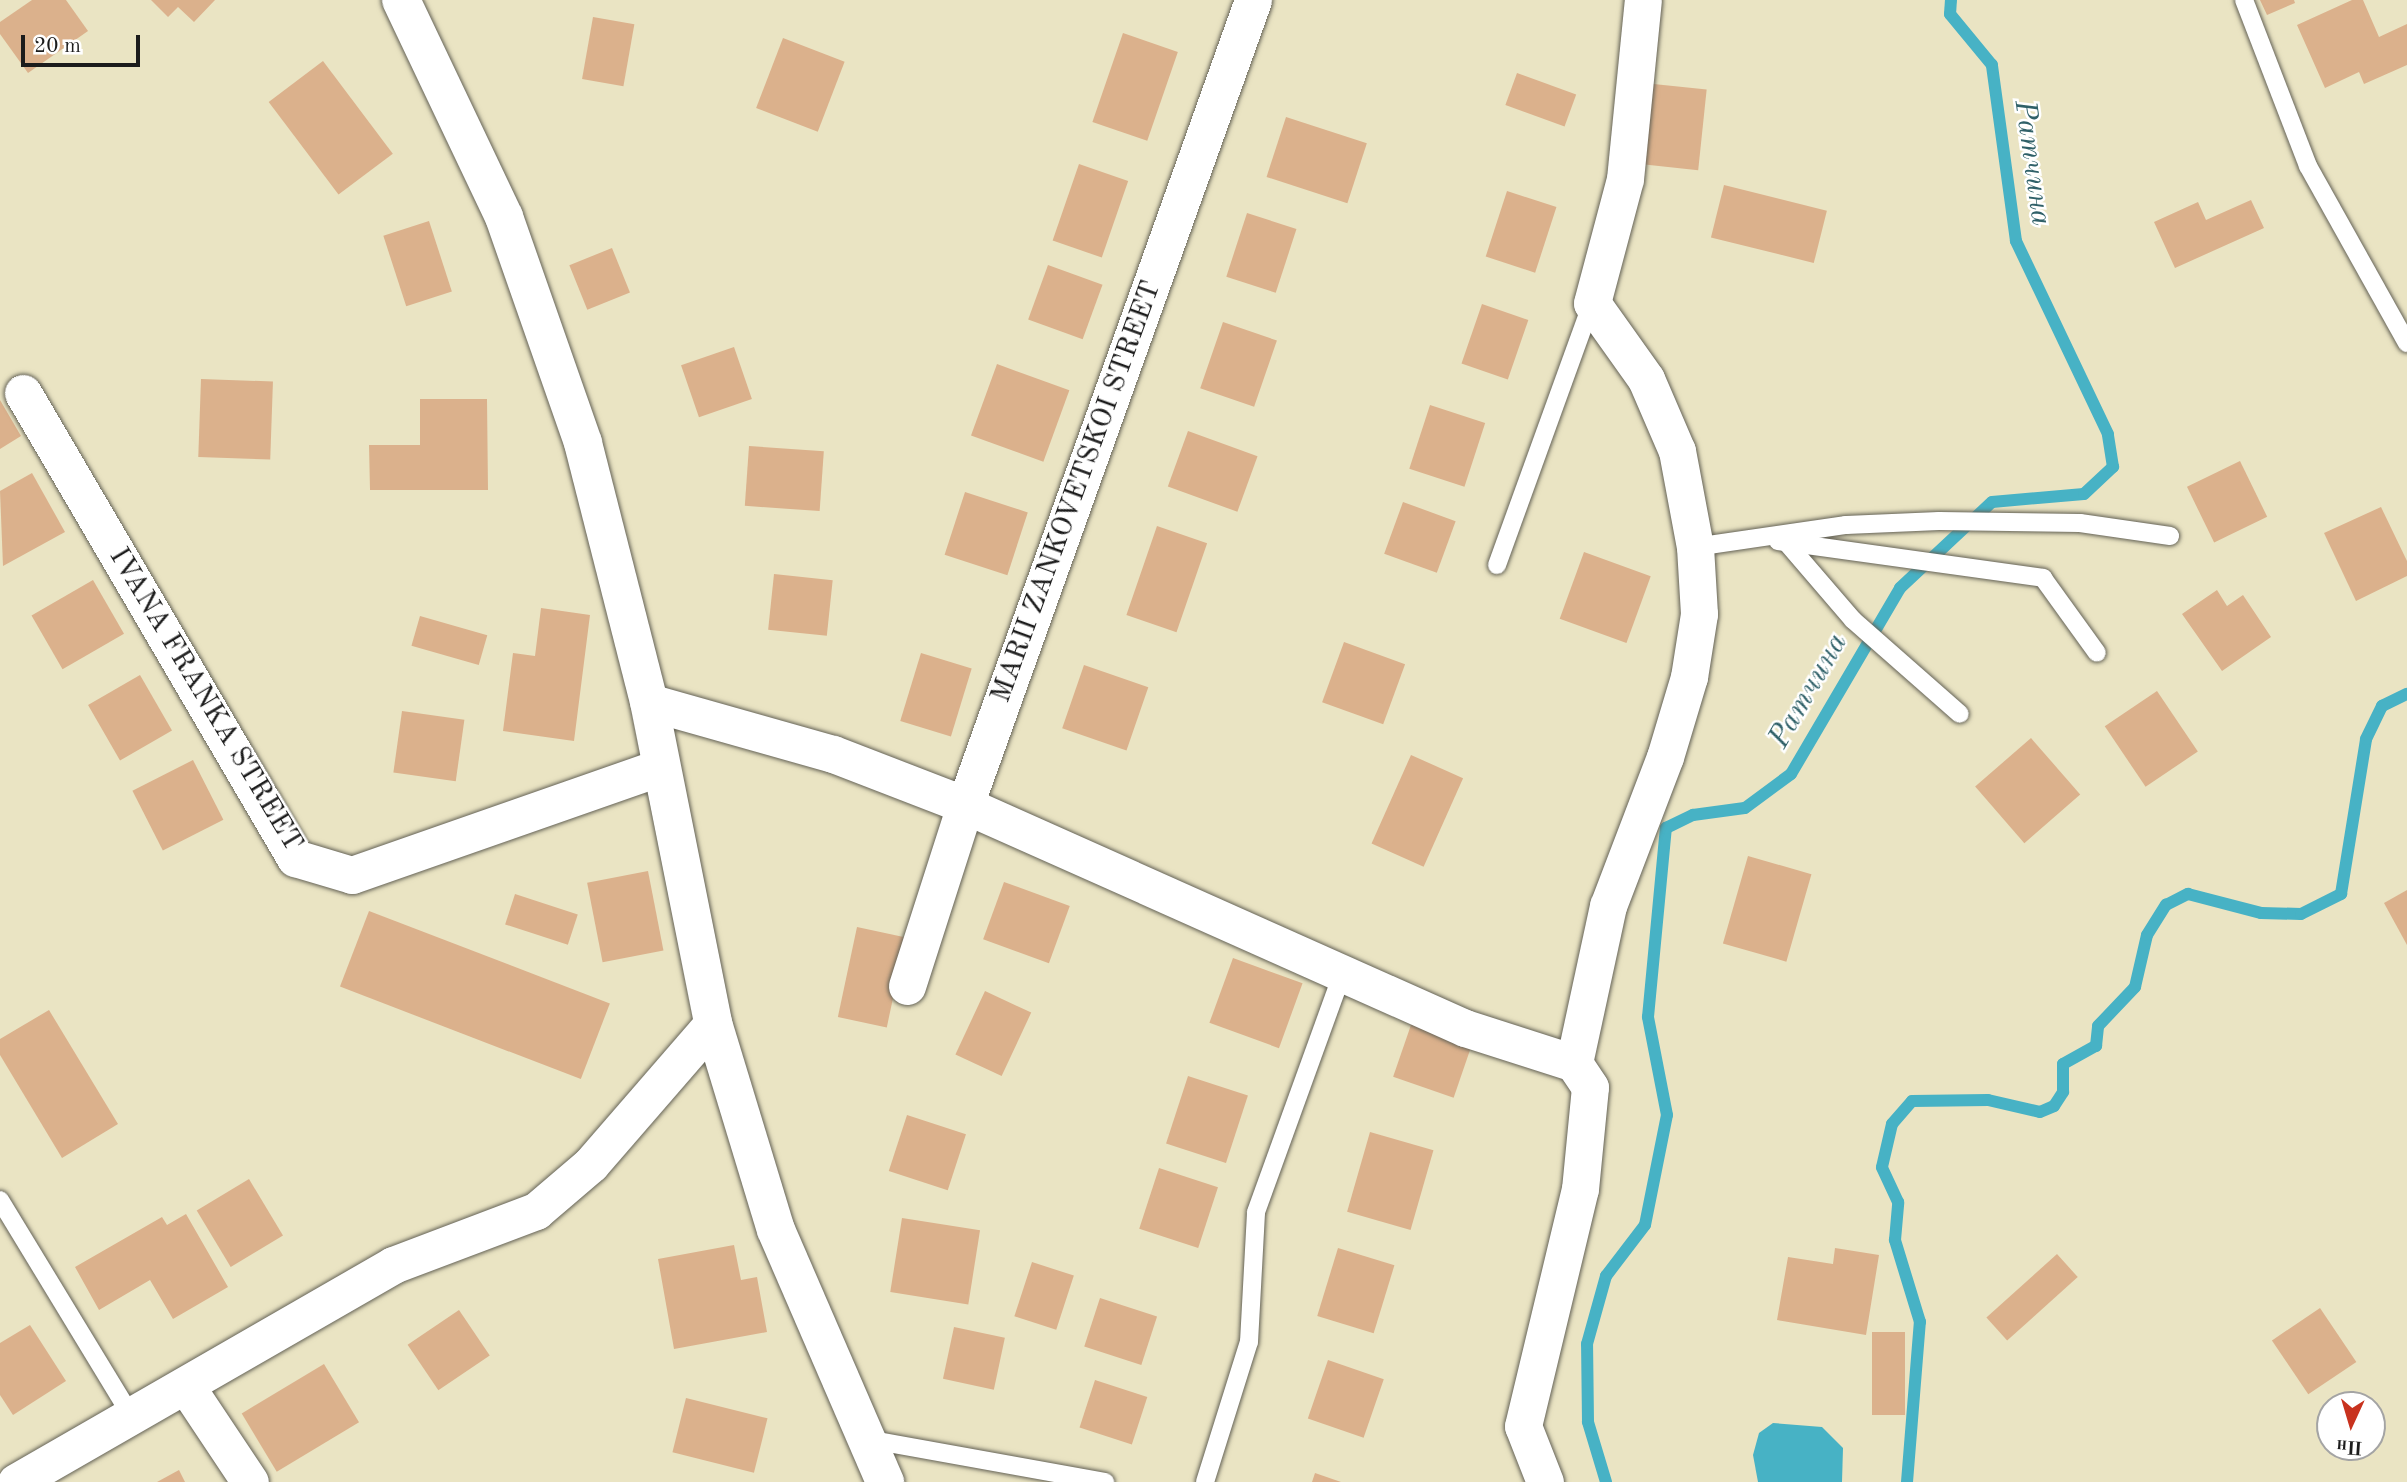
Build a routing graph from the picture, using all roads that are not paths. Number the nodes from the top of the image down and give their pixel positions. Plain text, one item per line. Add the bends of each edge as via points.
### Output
1 (401, 0) edge
2 (1253, 0) edge
3 (1643, 0) edge
4 (2244, 0) edge
5 (1592, 303) junction
6 (2407, 343) edge
7 (23, 393) dead end
8 (2169, 536) dead end
9 (1757, 538) junction
10 (1786, 542) junction
11 (1695, 547) junction
12 (1497, 565) dead end
13 (2097, 653) dead end
14 (649, 702) junction
15 (1960, 714) dead end
16 (661, 767) junction
17 (965, 805) junction
18 (1342, 975) junction
19 (907, 986) dead end
20 (713, 1023) junction
21 (1574, 1063) junction
22 (0, 1200) edge
23 (186, 1386) junction
24 (129, 1412) junction
25 (866, 1438) junction
26 (16, 1482) edge
27 (250, 1482) edge
28 (885, 1482) edge
29 (1105, 1482) edge
30 (1205, 1482) edge
31 (1545, 1482) edge

1 - 14 main road via 504,217 583,443
2 - 17 street, MARII ZANKOVETSKOI STREET
3 - 5 street via 1625,179
4 - 6 lane via 2308,166
5 - 11 street via 1646,379 1677,451
5 - 12 lane
7 - 16 street, IVANA FRANKA STREET via 295,858 352,875
8 - 9 lane via 2080,523 1940,521
9 - 10 lane
9 - 11 lane
10 - 13 lane via 2043,578
10 - 15 lane via 1853,620
11 - 21 street via 1699,614 1689,677 1608,906
14 - 16 main road
14 - 17 street via 833,754
16 - 20 main road
17 - 18 street
17 - 19 street, MARII ZANKOVETSKOI STREET
18 - 21 street via 1465,1028
18 - 30 lane via 1256,1212 1249,1342
20 - 23 street via 592,1164 536,1211 393,1265
20 - 25 main road via 776,1230
21 - 31 street via 1590,1087 1580,1189 1523,1426
22 - 24 lane
23 - 24 street
23 - 27 street
24 - 26 street
25 - 28 main road
25 - 29 lane

